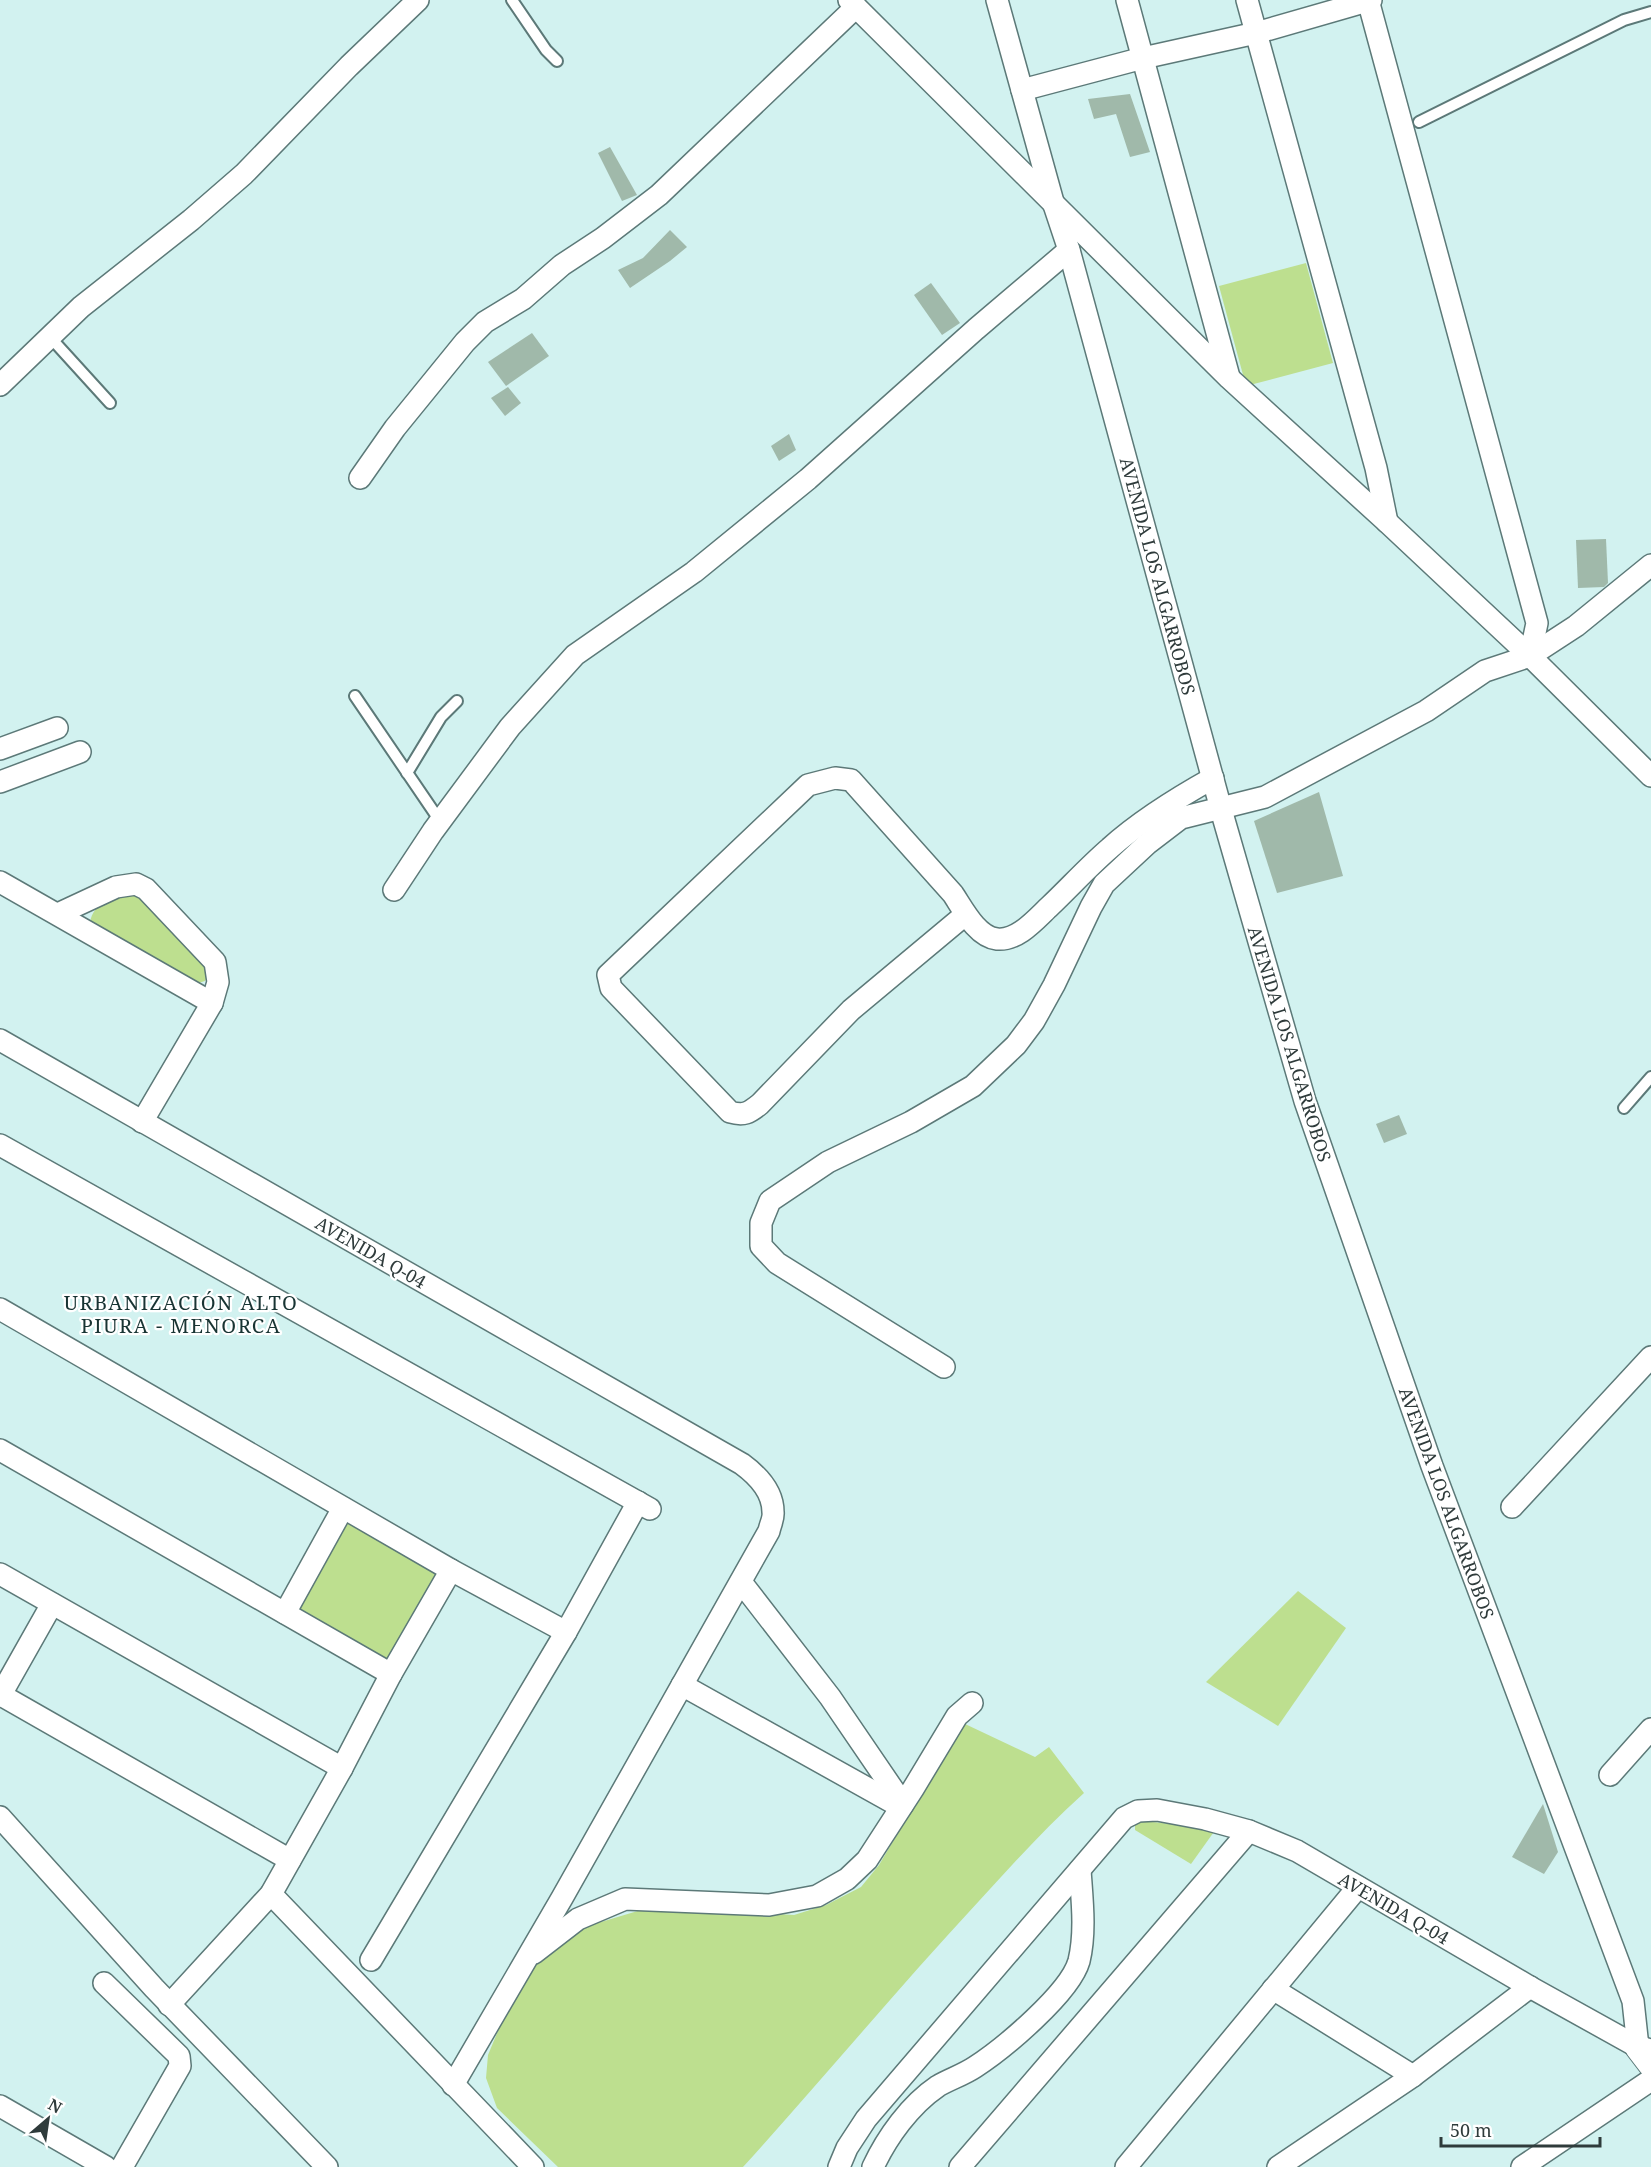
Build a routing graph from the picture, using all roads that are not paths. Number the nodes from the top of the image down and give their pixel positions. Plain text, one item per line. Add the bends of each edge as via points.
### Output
1 (418, 0) edge
2 (512, 0) edge
3 (997, 0) edge
4 (1127, 0) edge
5 (1247, 0) edge
6 (1369, 0) edge
7 (853, 3) edge
8 (1651, 12) edge
9 (1256, 33) junction
10 (1143, 58) junction
11 (557, 61) dead end
12 (1022, 90) junction
13 (1411, 125) junction
14 (1053, 202) junction
15 (1070, 250) junction
16 (50, 337) junction
17 (1229, 378) junction
18 (0, 385) edge
19 (110, 403) dead end
20 (360, 478) dead end
21 (1387, 522) junction
22 (1651, 565) edge
23 (1530, 656) junction
24 (355, 696) dead end
25 (457, 701) dead end
26 (57, 728) dead end
27 (0, 749) edge
28 (80, 752) dead end
29 (407, 773) junction
30 (1651, 776) edge
31 (1213, 778) junction
32 (0, 782) edge
33 (1221, 807) junction
34 (440, 821) junction
35 (0, 882) edge
36 (394, 890) dead end
37 (966, 914) junction
38 (58, 915) junction
39 (212, 1003) junction
40 (0, 1040) edge
41 (1651, 1077) edge
42 (1624, 1108) dead end
43 (142, 1122) junction
44 (0, 1145) edge
45 (0, 1309) edge
46 (1651, 1357) edge
47 (944, 1367) dead end
48 (0, 1450) edge
49 (1512, 1507) dead end
50 (343, 1508) junction
51 (451, 1570) junction
52 (0, 1574) edge
53 (741, 1581) junction
54 (52, 1604) junction
55 (285, 1613) junction
56 (566, 1632) junction
57 (391, 1674) junction
58 (682, 1685) junction
59 (0, 1695) edge
60 (972, 1703) dead end
61 (1651, 1729) edge
62 (342, 1768) junction
63 (1610, 1775) dead end
64 (902, 1806) junction
65 (0, 1817) edge
66 (1249, 1831) junction
67 (290, 1860) junction
68 (1080, 1870) junction
69 (1358, 1887) junction
70 (271, 1894) junction
71 (371, 1960) dead end
72 (524, 1961) junction
73 (104, 1983) dead end
74 (1530, 1987) junction
75 (1273, 1989) junction
76 (169, 2005) junction
77 (1647, 2054) edge
78 (1413, 2076) junction
79 (1651, 2080) edge
80 (453, 2085) junction
81 (0, 2106) edge
82 (106, 2167) edge
83 (122, 2167) edge
84 (327, 2167) edge
85 (533, 2167) edge
86 (839, 2167) edge
87 (873, 2167) edge
88 (960, 2167) edge
89 (1126, 2167) edge
90 (1278, 2167) edge
91 (1522, 2167) edge

1 - 16 street via 244,174 81,307
2 - 11 lane
3 - 12 street, AVENIDA LOS ALGARROBOS
4 - 10 street
5 - 9 street
6 - 9 street
6 - 13 street
7 - 14 street
7 - 20 street via 659,195 523,299 485,322 395,428
8 - 13 lane via 1624,20
9 - 10 street
9 - 21 street via 1376,468
10 - 12 street
10 - 17 street
12 - 14 street, AVENIDA LOS ALGARROBOS
13 - 23 street via 1537,623
14 - 15 street, AVENIDA LOS ALGARROBOS
14 - 17 street
15 - 31 street, AVENIDA LOS ALGARROBOS
15 - 34 street via 791,493 694,572 575,655 510,727
16 - 18 street
16 - 19 lane
17 - 21 street
21 - 23 street
22 - 23 street via 1576,626
23 - 30 street
23 - 33 street via 1485,671 1426,711 1265,797
24 - 29 lane
25 - 29 lane via 441,717
26 - 27 street
28 - 32 street
29 - 34 lane
31 - 33 street, AVENIDA LOS ALGARROBOS
31 - 37 street via 1170,802 1110,847 1031,924 1012,937 996,939 980,930
33 - 47 street via 1181,818 1104,884 1034,1021 1016,1045 973,1086 911,1122 828,1162 771,1201 761,1223 761,1246 777,1263
33 - 77 street, AVENIDA LOS ALGARROBOS via 1305,1101 1432,1466 1633,2001
34 - 36 street
35 - 38 street
37 - 37 street via 953,894 851,780 835,778 808,785 786,804 608,975 611,988 730,1112 741,1115 760,1104 851,1010
38 - 39 street
38 - 39 street via 116,887 136,884 146,889 215,962 219,982
39 - 43 street
40 - 43 street, AVENIDA Q-04
41 - 42 lane
43 - 53 street, AVENIDA Q-04 via 756,1474 768,1492 773,1512 769,1531
44 - 56 street via 644,1506
45 - 50 street
46 - 49 street
48 - 55 street
50 - 51 street
50 - 55 street
51 - 56 street
51 - 57 street
52 - 54 street
53 - 58 street, AVENIDA Q-04
53 - 64 street via 830,1697
54 - 59 street
54 - 62 street
55 - 57 street
56 - 71 street
57 - 62 street
58 - 64 street
58 - 72 street, AVENIDA Q-04
59 - 67 street
60 - 64 street via 957,1716
61 - 63 street
62 - 67 street
64 - 72 street via 867,1860 848,1879 817,1896 769,1905 626,1899 578,1919
65 - 76 street
66 - 68 street, AVENIDA Q-04 via 1157,1810 1138,1811 1124,1818
66 - 69 street, AVENIDA Q-04 via 1297,1851
66 - 88 street
67 - 70 street
68 - 86 street via 866,2119
68 - 87 street via 1083,1907 1078,1962 1065,1986 999,2051 938,2086 908,2113
69 - 74 street, AVENIDA Q-04
69 - 75 street
70 - 76 street
70 - 80 street
72 - 80 street, AVENIDA Q-04
73 - 83 street via 179,2056 180,2066
74 - 77 street, AVENIDA Q-04
74 - 78 street
75 - 78 street
75 - 89 street
76 - 84 street
78 - 90 street
79 - 91 street
80 - 85 street
81 - 82 street

